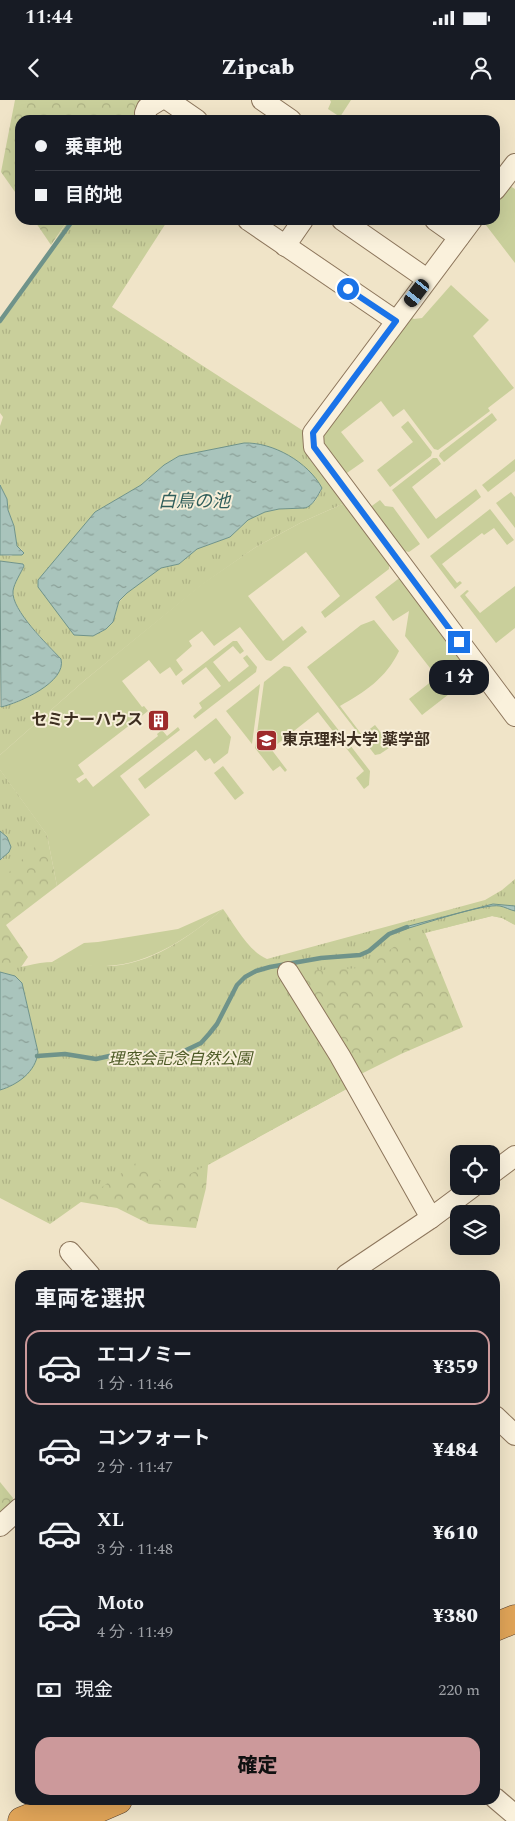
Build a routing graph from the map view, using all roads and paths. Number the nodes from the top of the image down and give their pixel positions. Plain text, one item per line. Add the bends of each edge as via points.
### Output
1 (160, 100) edge
2 (168, 100) edge
3 (262, 100) edge
4 (146, 115) edge
5 (190, 115) edge
6 (284, 115) edge
7 (515, 164) edge
8 (500, 184) edge
9 (255, 225) edge
10 (299, 225) edge
11 (349, 225) edge
12 (443, 225) edge
13 (468, 225) edge
14 (460, 237) junction
15 (285, 246) junction
16 (427, 279) junction
17 (396, 321) junction
18 (515, 716) edge
19 (288, 972) dead end
20 (515, 1156) edge
21 (500, 1167) edge
22 (462, 1195) edge
23 (431, 1218) junction
24 (70, 1252) dead end
25 (86, 1270) edge
26 (358, 1270) edge
27 (500, 1421) edge
28 (515, 1435) edge
29 (15, 1512) edge
30 (0, 1526) edge
31 (515, 1619) edge
32 (500, 1625) edge
33 (515, 1638) edge
34 (500, 1644) edge
35 (500, 1802) edge
36 (63, 1805) edge
37 (106, 1805) edge
38 (515, 1815) edge
39 (22, 1821) edge
40 (69, 1821) edge

1 - 4 street via 147,108
2 - 5 street
3 - 6 street
7 - 8 street
9 - 15 street
10 - 15 street
11 - 16 street
12 - 14 street
13 - 14 street
14 - 16 street
15 - 17 street
16 - 17 street
17 - 18 street via 313,433 314,447
19 - 23 street via 340,1056
20 - 21 street
22 - 23 street
23 - 26 street
24 - 25 street
27 - 28 street
29 - 30 street
31 - 32 highway
33 - 34 highway
35 - 38 street
36 - 39 highway
37 - 40 highway

